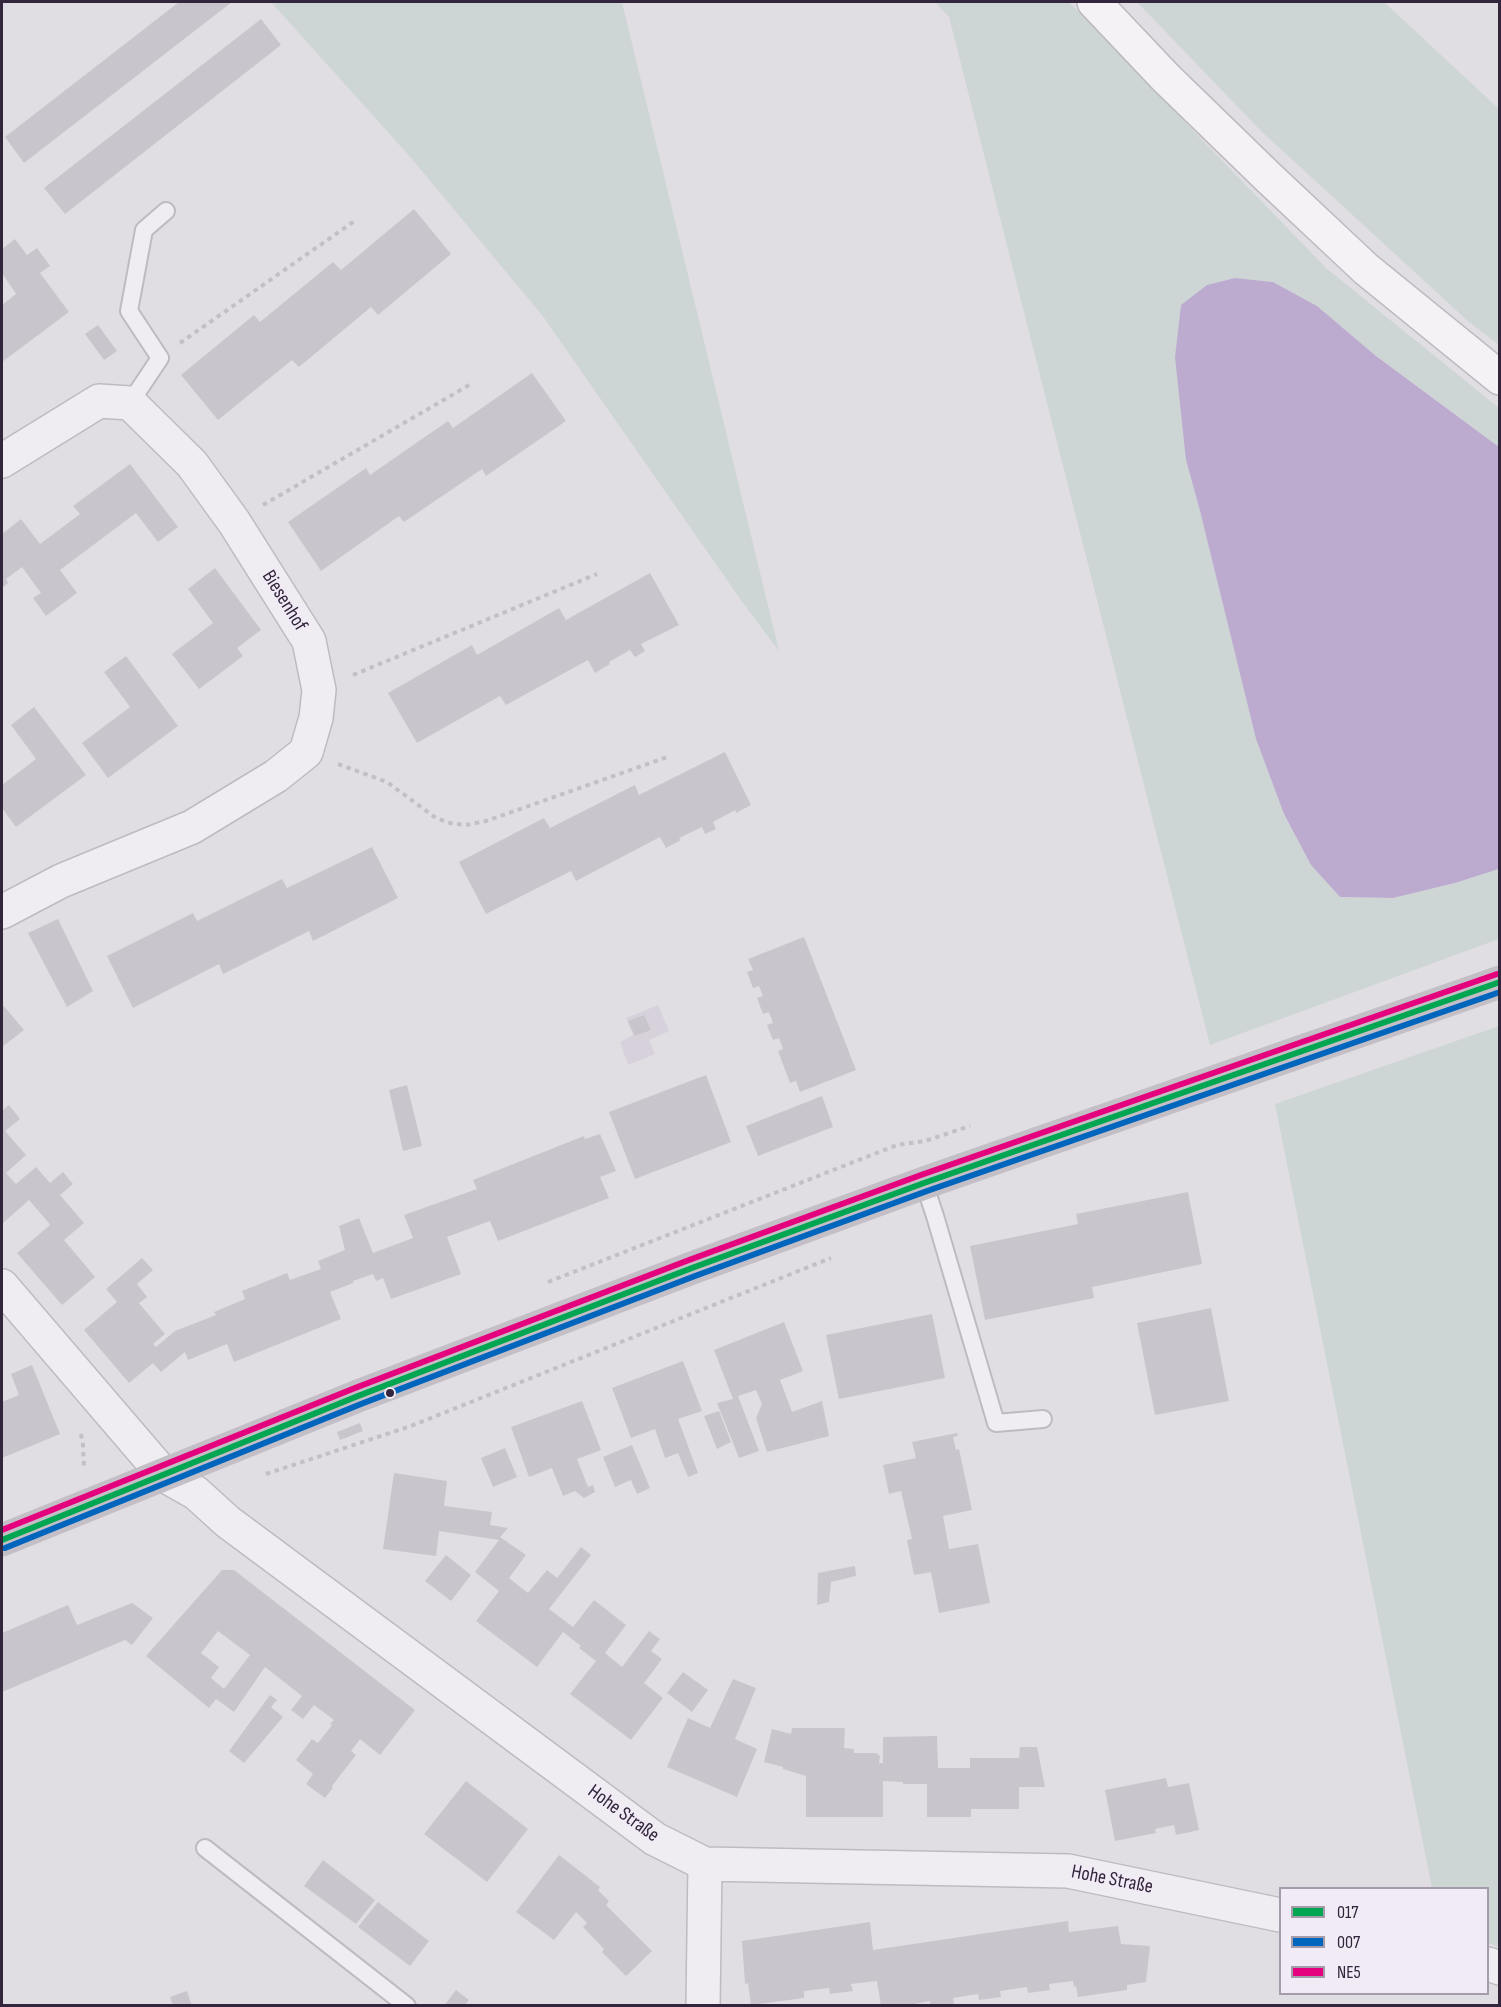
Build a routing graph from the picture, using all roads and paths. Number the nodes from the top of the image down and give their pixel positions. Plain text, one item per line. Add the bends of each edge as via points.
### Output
1 (1094, 2) edge
2 (166, 212) dead end
3 (356, 220) dead end
4 (160, 358) junction
5 (1486, 364) edge
6 (1500, 378) edge
7 (471, 384) dead end
8 (130, 403) junction
9 (2, 461) edge
10 (234, 522) junction
11 (597, 574) dead end
12 (319, 690) junction
13 (306, 752) junction
14 (670, 756) dead end
15 (2, 912) edge
16 (1500, 982) edge
17 (924, 1183) junction
18 (837, 1255) dead end
19 (2, 1286) edge
20 (1043, 1419) dead end
21 (164, 1475) junction
22 (257, 1477) dead end
23 (2, 1540) edge
24 (205, 1848) dead end
25 (705, 1864) junction
26 (1279, 1915) edge
27 (407, 2006) edge
28 (703, 2006) edge

1 - 5 main road via 1166,78 1366,269
2 - 4 lane via 144,230 129,311
3 - 4 path
4 - 8 lane
5 - 6 main road
7 - 10 path
8 - 9 street via 99,401
8 - 10 street, Biesenhof via 192,464
10 - 12 street, Biesenhof via 309,640
11 - 12 path
12 - 13 street, Biesenhof
13 - 14 path via 387,782 436,818 466,825
13 - 15 street via 276,776 192,827 61,881
16 - 17 street
17 - 20 lane via 996,1423
17 - 21 street via 358,1396
18 - 22 path via 411,1426
19 - 21 street, Hohe Straße
21 - 23 street
21 - 25 street, Hohe Straße via 196,1493 228,1522 656,1839
24 - 27 lane
25 - 26 street, Hohe Straße via 1068,1870
25 - 28 street

